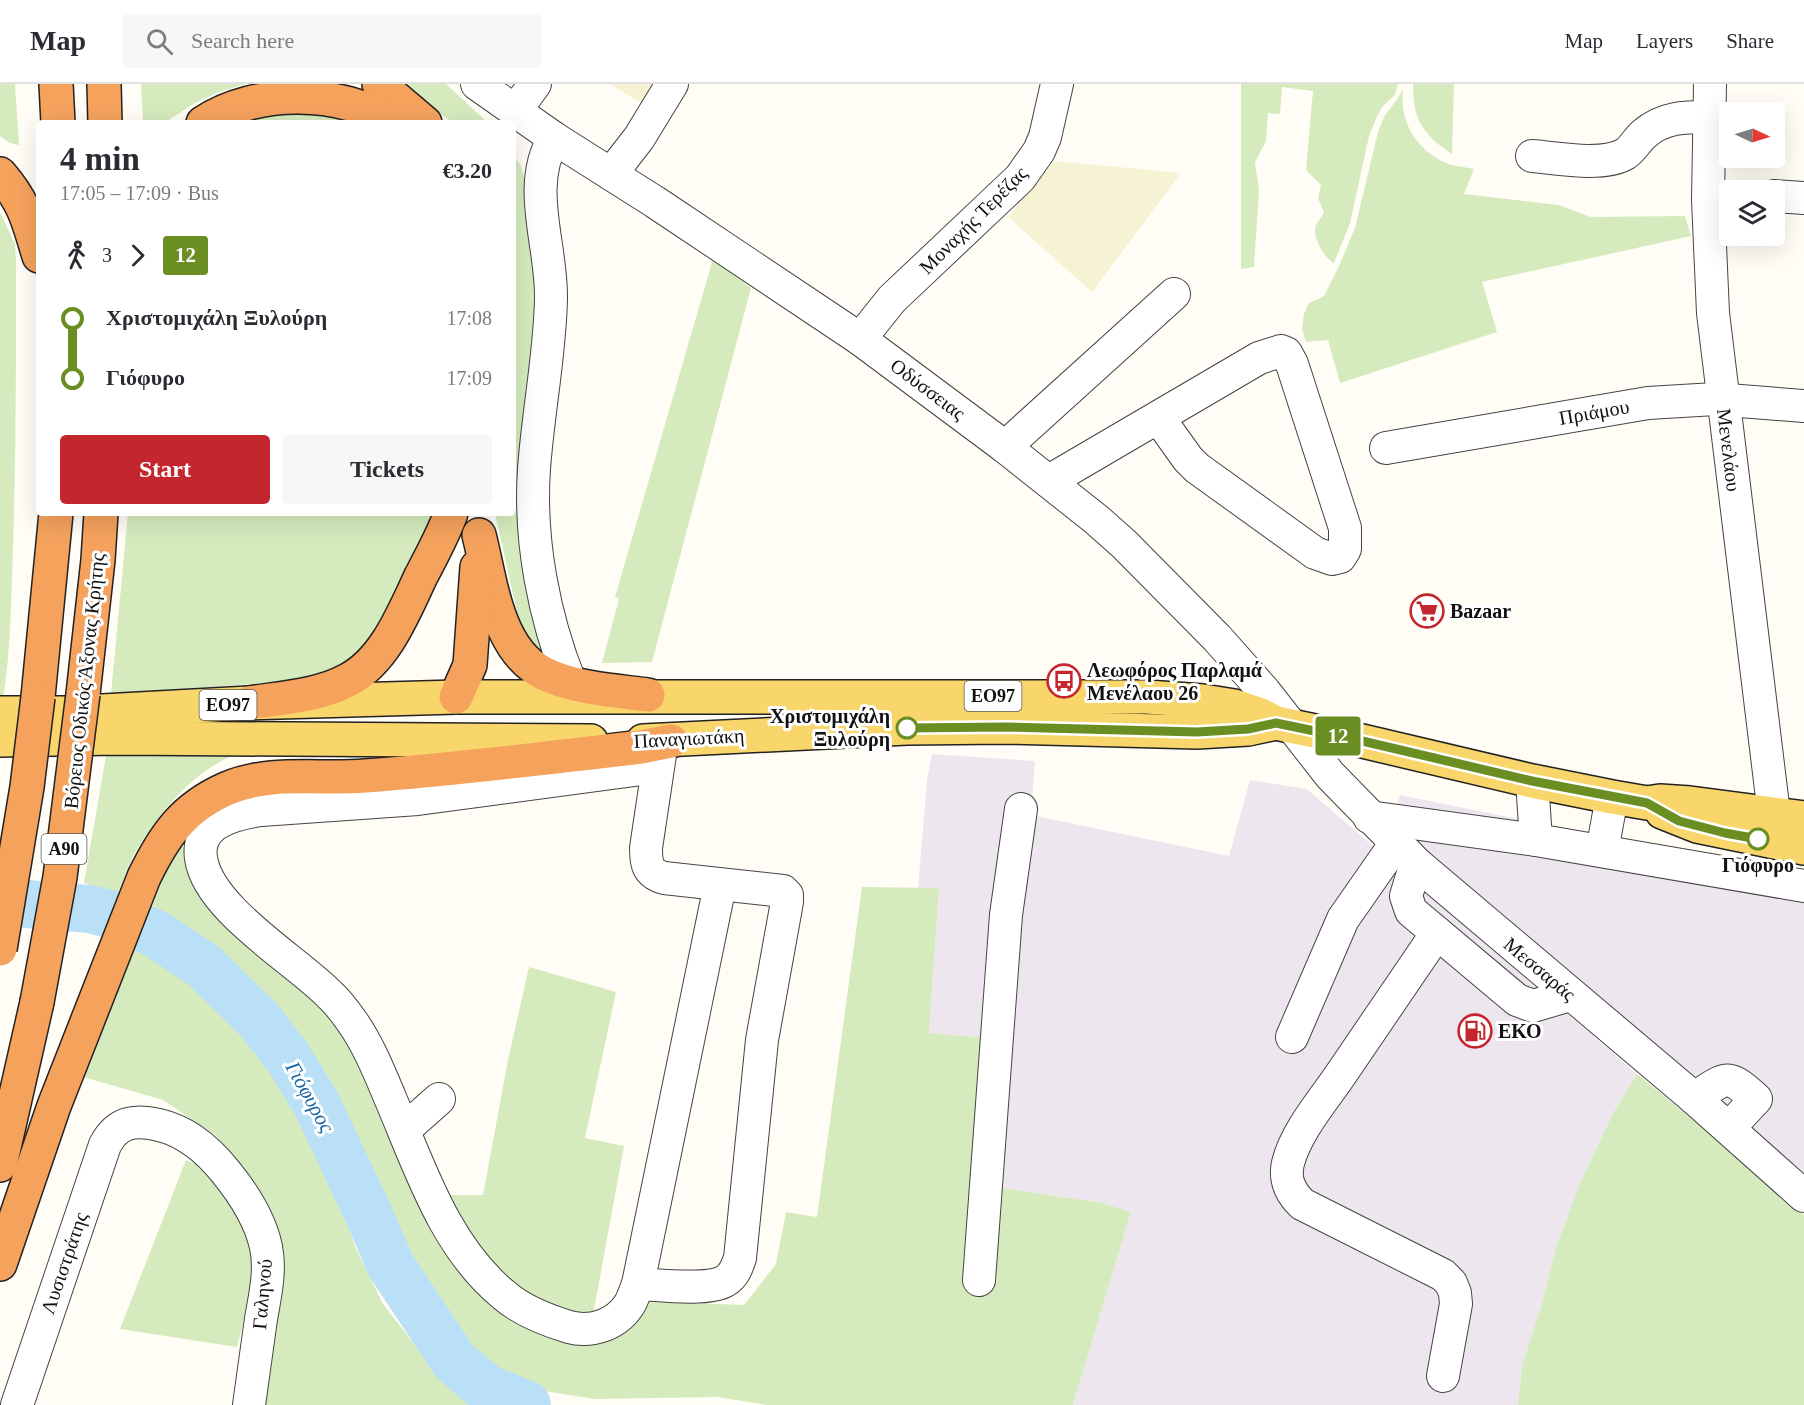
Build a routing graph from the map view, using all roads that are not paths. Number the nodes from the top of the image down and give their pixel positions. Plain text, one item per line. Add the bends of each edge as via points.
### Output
1 (56, 84) edge
2 (104, 84) edge
3 (379, 84) edge
4 (477, 84) edge
5 (535, 84) edge
6 (672, 84) edge
7 (1057, 84) edge
8 (1710, 84) edge
9 (515, 111) junction
10 (1709, 117) junction
11 (58, 120) edge
12 (105, 120) edge
13 (210, 120) edge
14 (388, 120) edge
15 (421, 120) edge
16 (554, 138) junction
17 (1532, 156) dead end
18 (0, 174) edge
19 (611, 174) junction
20 (1785, 197) edge
21 (1804, 198) edge
22 (1719, 199) edge
23 (36, 246) edge
24 (1174, 294) dead end
25 (860, 339) junction
26 (1723, 399) junction
27 (1804, 406) edge
28 (1158, 417) junction
29 (1005, 447) junction
30 (1386, 448) dead end
31 (1049, 481) junction
32 (56, 516) edge
33 (101, 516) edge
34 (450, 516) edge
35 (480, 524) edge
36 (570, 682) junction
37 (648, 695) junction
38 (456, 697) junction
39 (249, 703) junction
40 (0, 713) edge
41 (1284, 725) junction
42 (0, 740) edge
43 (435, 740) junction
44 (664, 750) junction
45 (1532, 781) junction
46 (1612, 797) junction
47 (1647, 803) junction
48 (1021, 809) dead end
49 (1789, 816) edge
50 (1369, 817) junction
51 (1536, 840) junction
52 (1804, 848) edge
53 (1602, 852) junction
54 (1406, 853) junction
55 (720, 885) junction
56 (1804, 886) edge
57 (1437, 933) junction
58 (1498, 933) junction
59 (0, 949) edge
60 (1494, 981) junction
61 (1570, 995) junction
62 (1292, 1037) dead end
63 (439, 1099) dead end
64 (121, 1126) joint
65 (404, 1130) junction
66 (0, 1165) edge
67 (1804, 1196) edge
68 (0, 1263) edge
69 (979, 1280) dead end
70 (638, 1284) junction
71 (1443, 1376) dead end
72 (17, 1405) edge
73 (249, 1405) edge

1 - 11 highway
2 - 12 highway
3 - 15 highway
4 - 9 street, Οδύσσειας
5 - 9 street
6 - 19 street
7 - 25 street, Μοναχής Τερέζας via 1045,137 1020,178 892,299
8 - 10 street, Μενελάου
9 - 16 street, Οδύσσειας
10 - 17 street via 1665,120 1644,134 1626,154 1614,158
10 - 22 street, Μενελάου
13 - 14 highway via 242,106 294,97 344,101
16 - 19 street, Οδύσσειας
16 - 36 street via 546,150 540,184 551,295 534,468 534,515 549,619
18 - 23 highway via 25,209
19 - 25 street, Οδύσσειας
20 - 21 street
22 - 26 street, Μενελάου via 1713,313
24 - 29 street
25 - 29 street, Οδύσσειας
26 - 27 street, Πριάμου
26 - 30 street, Πριάμου via 1632,405
26 - 49 street, Μενελάου
28 - 28 street via 1258,358 1277,351 1286,353 1345,528 1345,549 1340,557 1315,554 1208,477 1188,459
28 - 31 street
29 - 31 street, Οδύσσειας
31 - 41 street, Οδύσσειας via 1124,544 1182,601 1240,663
32 - 59 highway, Α90, bridge via 27,787
33 - 66 highway, Βόρειος Οδικός Άξονας Κρήτης / Α90, bridge via 70,808 37,1002
34 - 39 highway via 399,618 368,665 332,687
35 - 36 highway via 498,609 514,647 541,672
35 - 38 highway via 470,665
36 - 37 highway
37 - 38 main road, ΕΟ97
37 - 41 main road, Παναγιωτάκη / ΕΟ97 via 1147,697 1234,706
38 - 39 main road, ΕΟ97
38 - 43 main road
39 - 40 main road, ΕΟ97
41 - 44 main road, Παναγιωτάκη / ΕΟ97 via 1197,732 907,728 763,734
41 - 45 main road, ΕΟ97
41 - 50 street, Μεσσαράς
42 - 43 main road, ΕΟ97
43 - 44 main road, Παναγιωτάκη / ΕΟ97 via 585,741
44 - 55 street via 646,864 653,874 664,878
44 - 65 street via 418,799 261,810 223,820 207,831 201,855 212,884 266,942 342,1008 381,1075
44 - 68 highway via 354,777 254,779 201,802 173,826 144,877 29,1174
45 - 46 main road, ΕΟ97
45 - 51 street
46 - 47 main road, ΕΟ97
46 - 53 street
47 - 49 main road, ΕΟ97 via 1675,802
47 - 52 main road, ΕΟ97 via 1679,821
48 - 69 street via 1006,915
50 - 51 street
50 - 54 street, Μεσσαράς
51 - 53 street
53 - 56 street
54 - 57 street via 1408,904
54 - 58 street, Μεσσαράς
54 - 62 street via 1343,919
55 - 70 street
55 - 70 street via 783,891 787,895 762,1040 740,1258 736,1271 717,1285
57 - 60 street
57 - 71 street via 1313,1114 1293,1150 1287,1174 1292,1195 1302,1204 1430,1268 1451,1283 1456,1304
58 - 60 street
58 - 61 street, Μεσσαράς
60 - 61 street via 1517,1000 1533,1006
61 - 67 street, Μεσσαράς
63 - 65 street
64 - 72 street, Λυσιστράτης via 109,1137 100,1156
64 - 73 street, Γαληνού via 148,1123 186,1137 220,1165 254,1214 266,1247 267,1275
65 - 70 street via 453,1236 489,1281 515,1303 552,1321 587,1329 617,1319 629,1305

